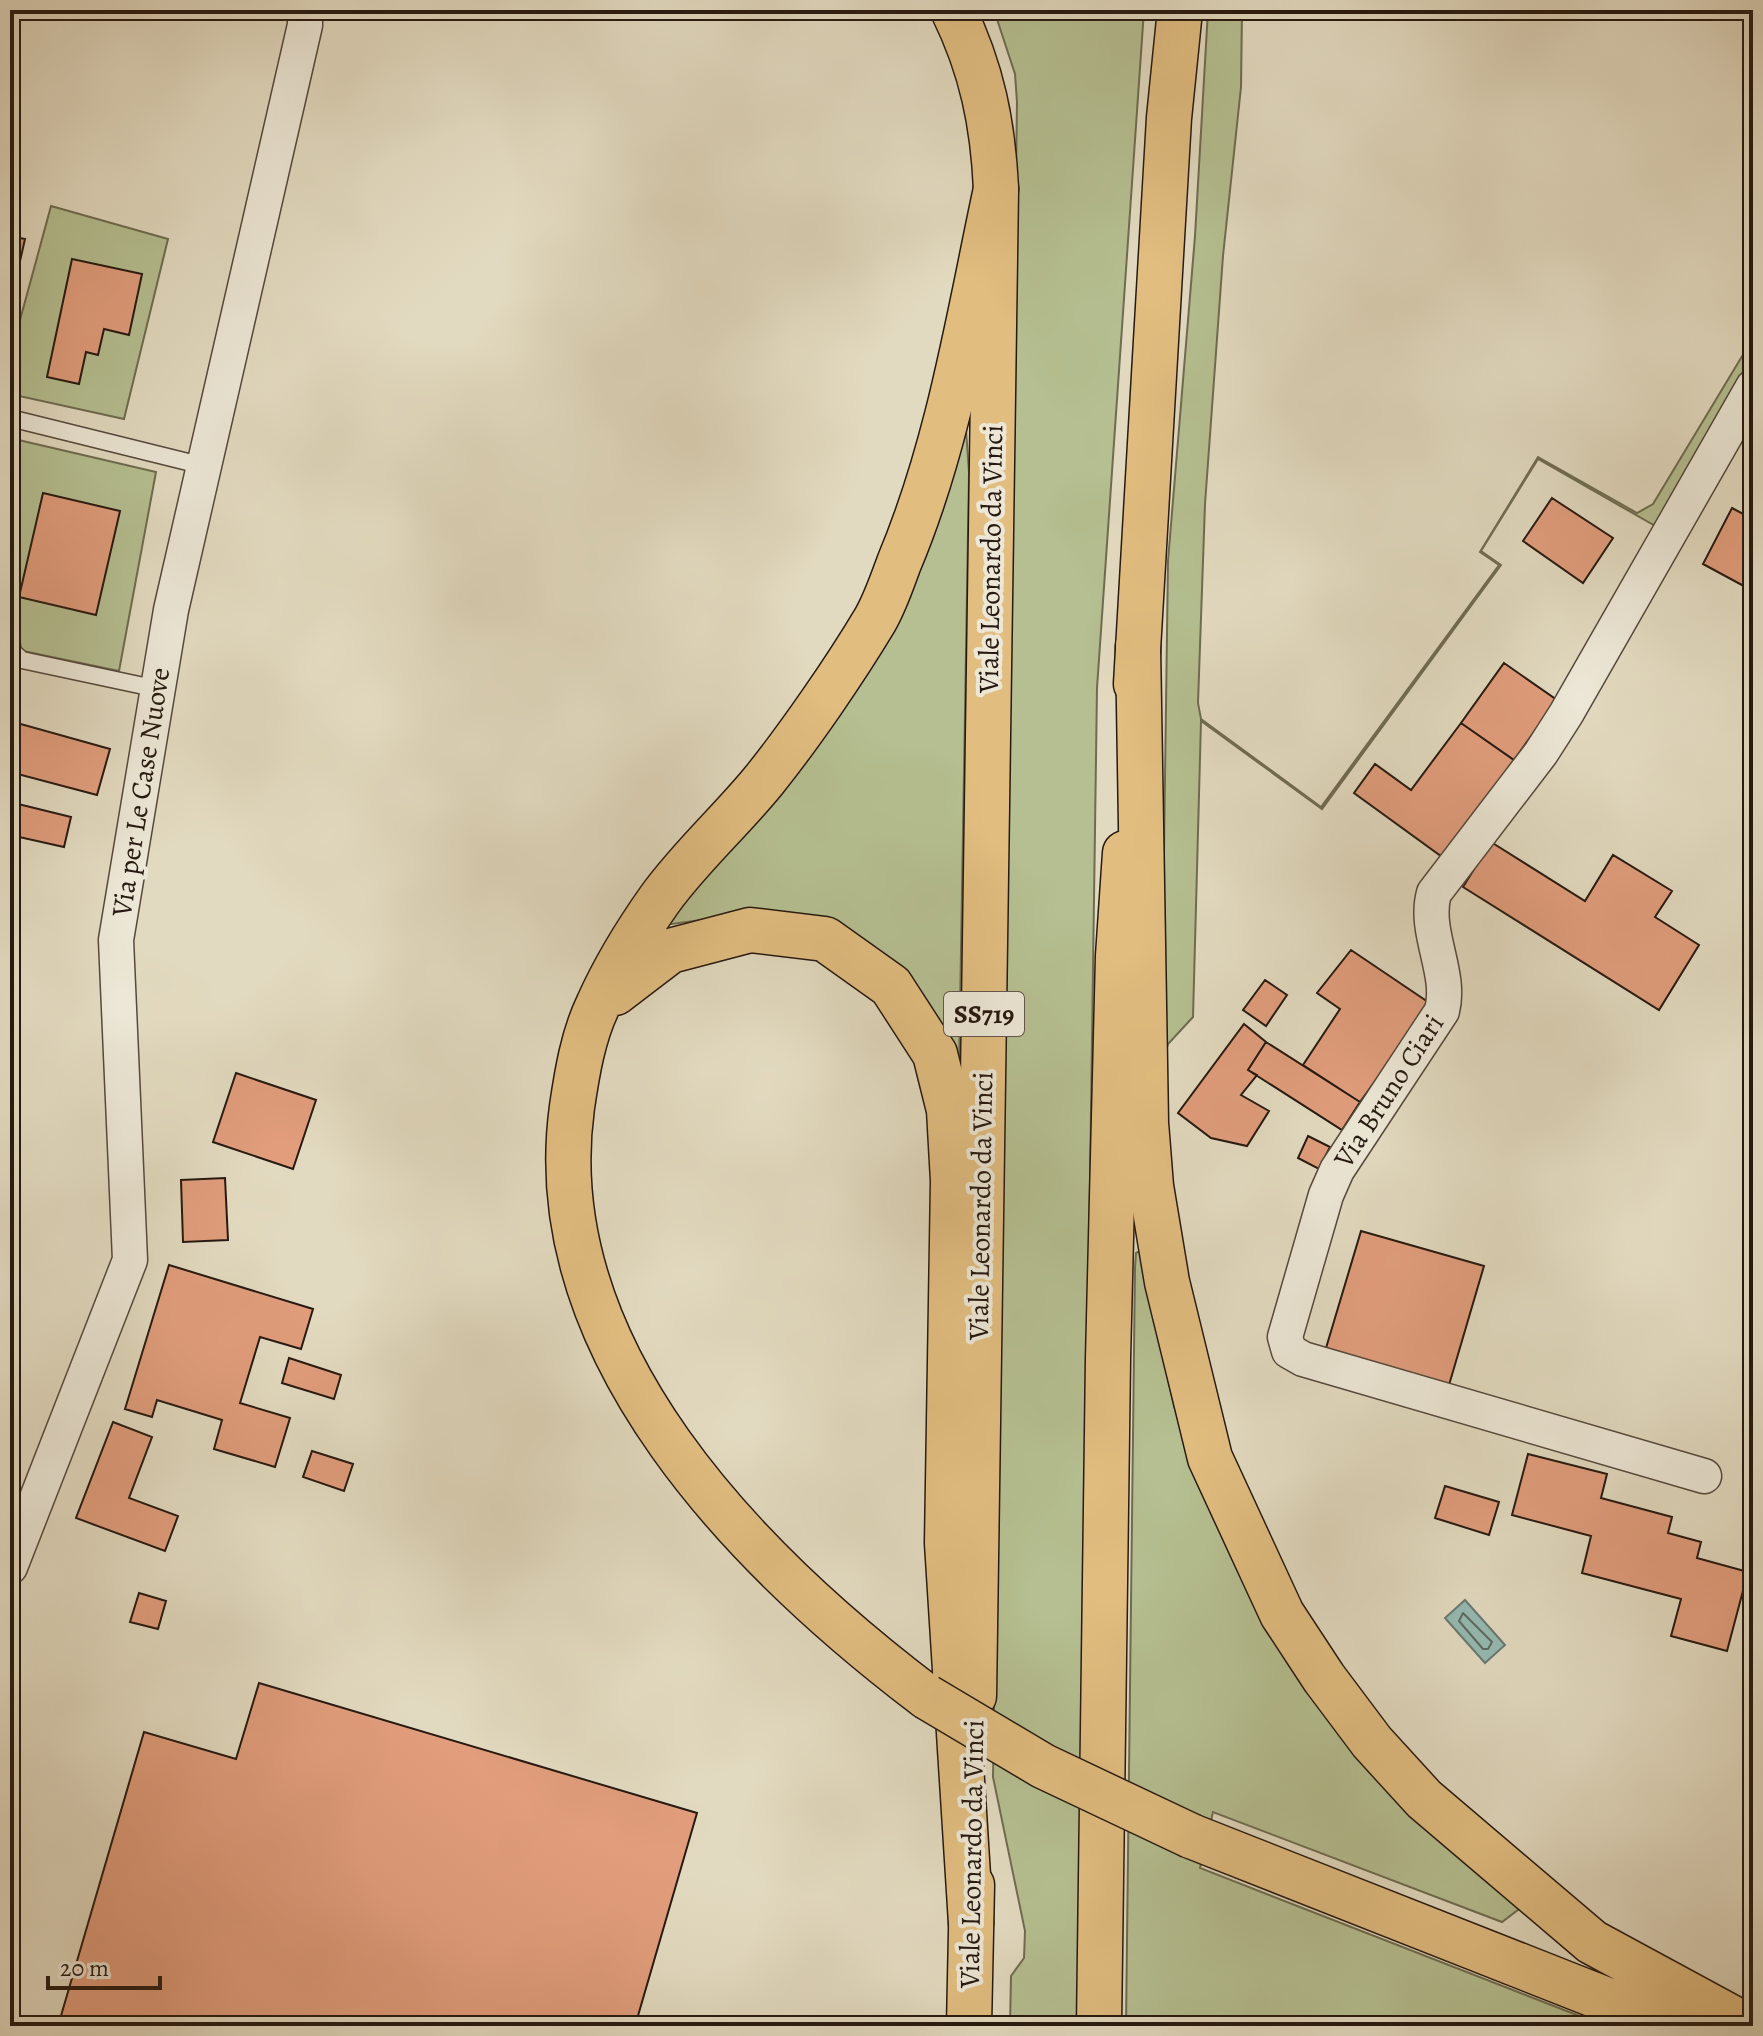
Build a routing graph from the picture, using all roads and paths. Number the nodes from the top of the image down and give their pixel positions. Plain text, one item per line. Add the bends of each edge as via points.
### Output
1 (305, 10) edge
2 (953, 10) edge
3 (1180, 10) edge
4 (996, 189) junction
5 (1753, 387) edge
6 (10, 418) edge
7 (204, 466) junction
8 (10, 634) edge
9 (1138, 646) junction
10 (158, 689) junction
11 (597, 1006) junction
12 (1704, 1476) dead end
13 (10, 1567) edge
14 (971, 1923) junction
15 (969, 2026) edge
16 (1099, 2026) edge
17 (1673, 2026) edge
18 (1747, 2026) edge

1 - 7 street, Via per Le Case Nuove
2 - 4 main road, Viale Leonardo da Vinci / SS719 via 983,81
3 - 9 main road
4 - 11 main road via 949,412 915,527 877,617 767,777 661,898
4 - 14 main road, Viale Leonardo da Vinci / SS719
5 - 12 street, Via Bruno Ciari via 1557,727 1434,893 1430,912 1442,1011 1337,1170 1285,1337 1289,1351 1303,1359
6 - 7 lane
7 - 10 street, Via per Le Case Nuove
8 - 10 lane via 13,652 22,660
9 - 16 main road via 1118,956
9 - 18 main road via 1150,1170 1167,1282 1210,1458 1282,1614 1353,1717 1424,1799 1592,1942
10 - 13 street, Via per Le Case Nuove via 116,940 130,1260
11 - 14 main road via 670,951 750,930 825,939 891,986 935,1054 949,1110 953,1181 947,1543
11 - 17 main road, bridge via 578,1070 567,1144 575,1228 593,1298 622,1362 673,1447 734,1527 820,1612 927,1697 1043,1766 1191,1836
14 - 15 main road, Viale Leonardo da Vinci / SS719

